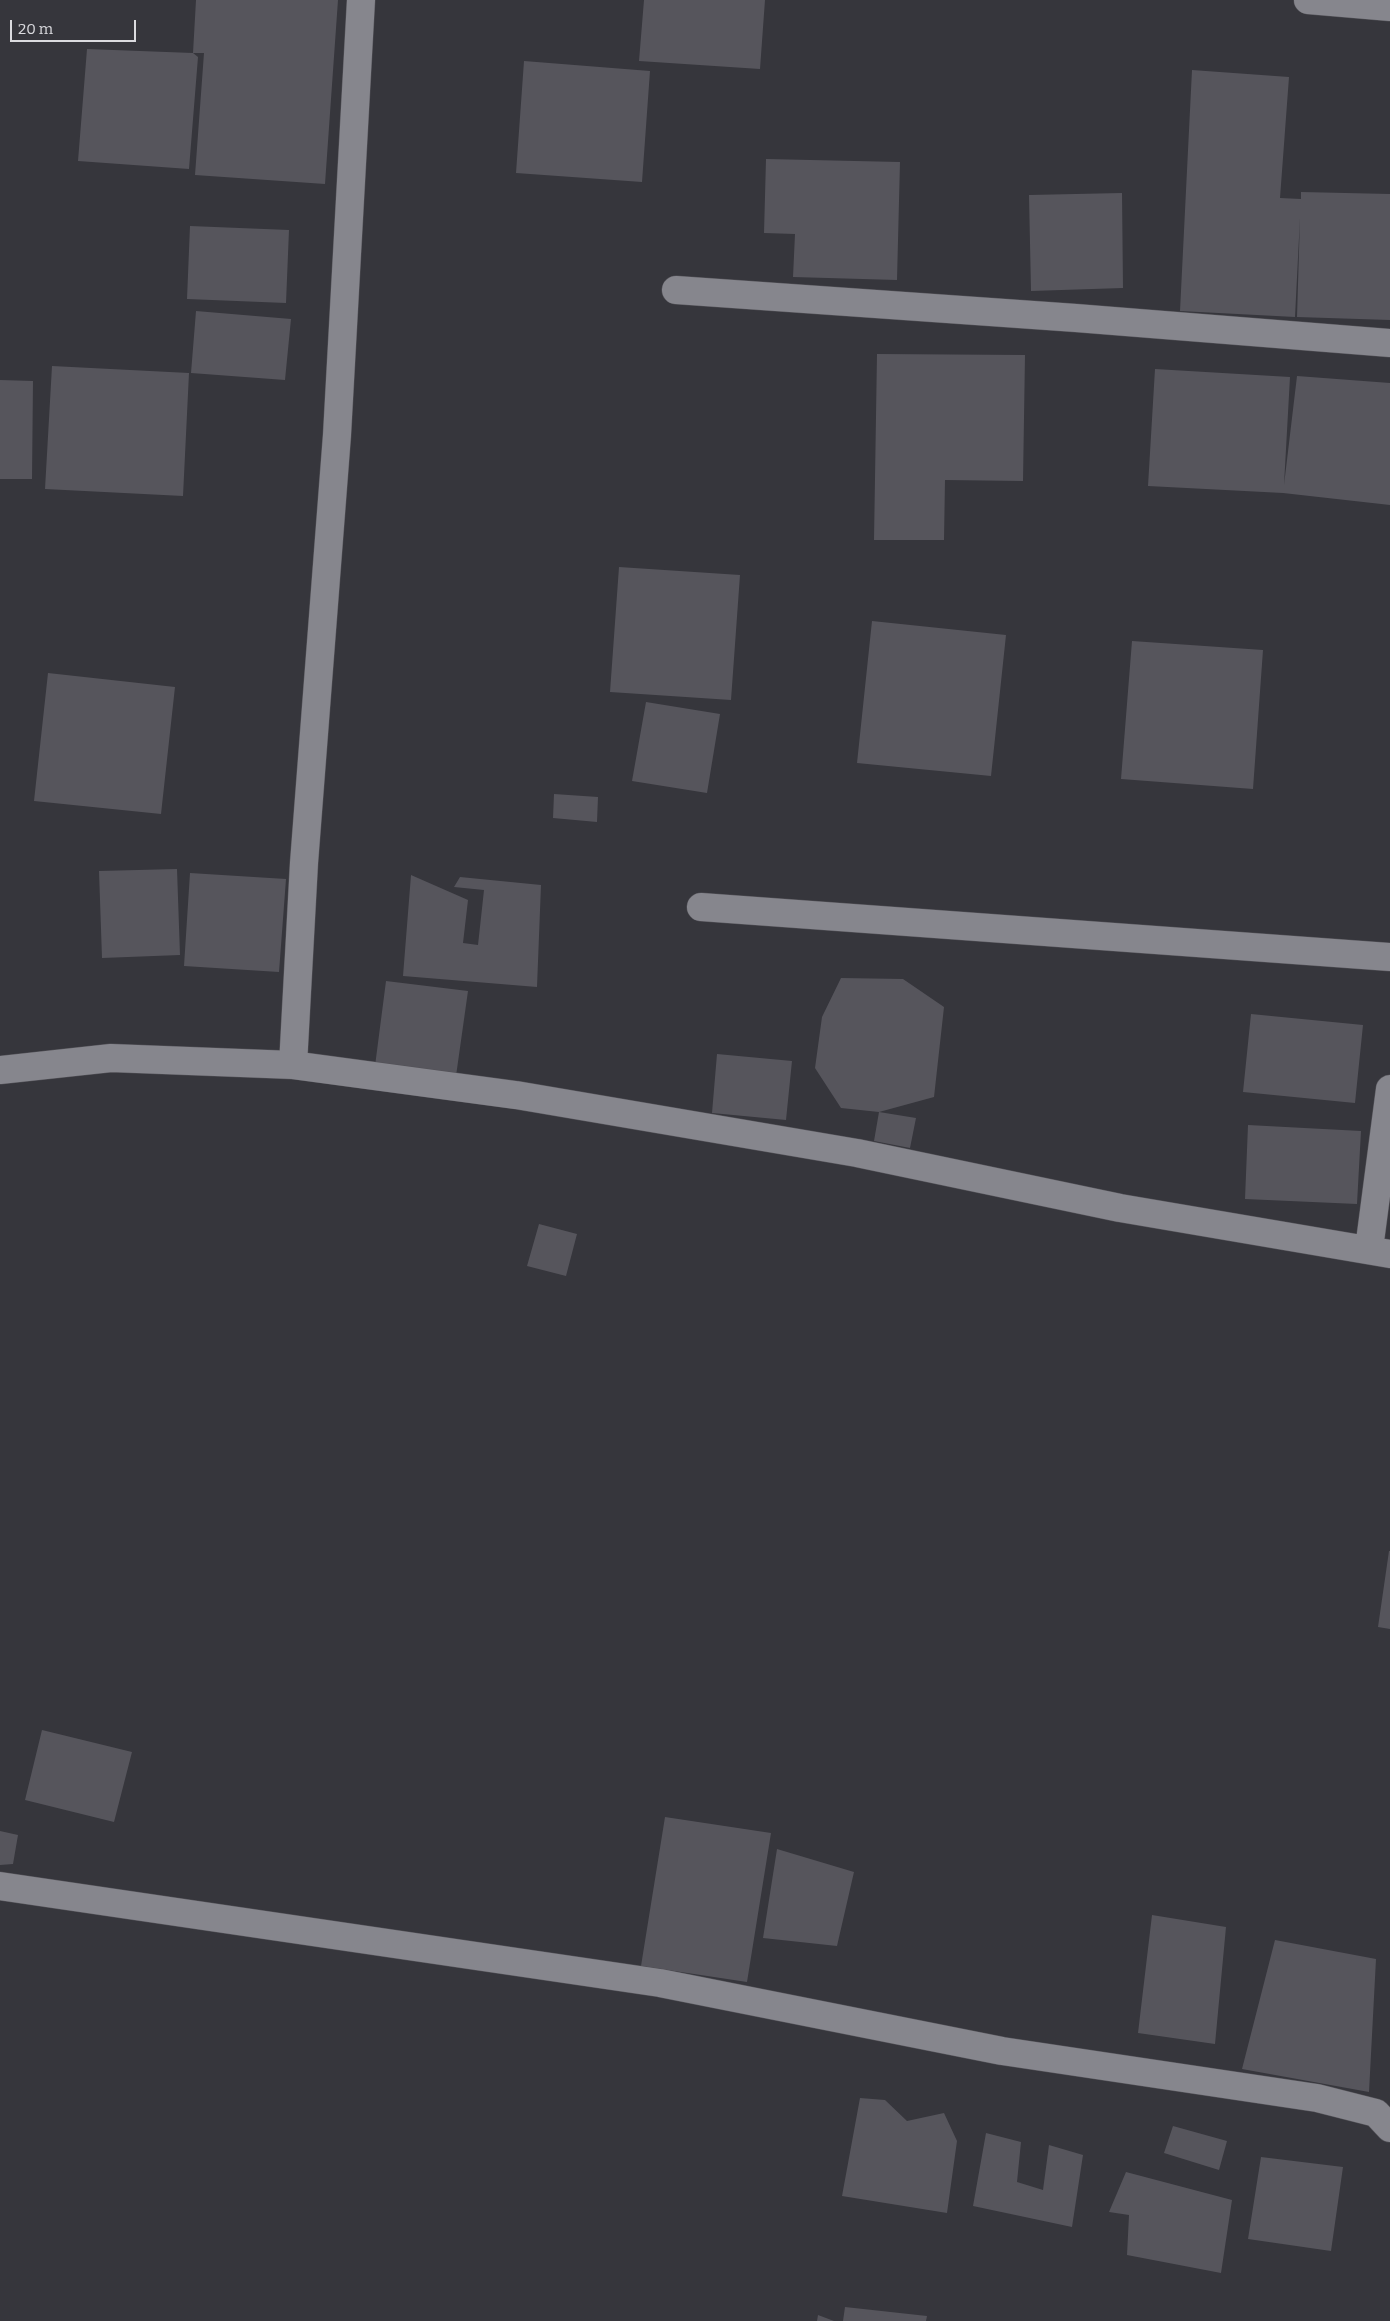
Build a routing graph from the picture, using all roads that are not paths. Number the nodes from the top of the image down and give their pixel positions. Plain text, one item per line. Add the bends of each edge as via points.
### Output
1 (361, 0) edge
2 (1308, 0) edge
3 (1390, 7) edge
4 (676, 290) dead end
5 (1390, 343) edge
6 (701, 907) dead end
7 (1390, 957) edge
8 (293, 1065) junction
9 (0, 1070) edge
10 (1390, 1089) edge
11 (1380, 1252) edge
12 (0, 1886) edge
13 (1390, 2128) edge

1 - 8 street via 337,435 304,863
2 - 3 street
4 - 5 street
6 - 7 street
8 - 9 street via 111,1058
8 - 11 street via 516,1095 847,1152 1120,1208
10 - 11 street
12 - 13 street via 660,1983 1002,2051 1317,2098 1376,2114

